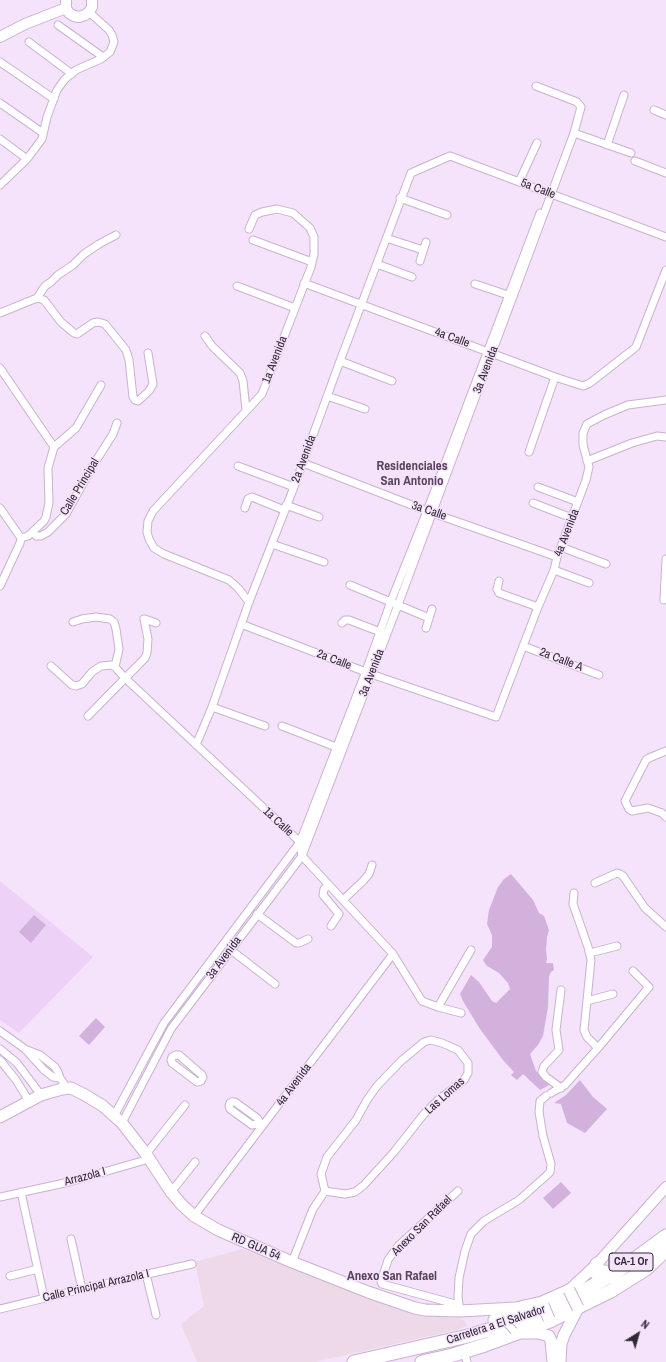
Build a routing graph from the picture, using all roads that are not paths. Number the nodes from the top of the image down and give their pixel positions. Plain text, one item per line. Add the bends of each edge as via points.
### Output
1 (92, 0) edge
2 (66, 4) edge
3 (89, 12) junction
4 (58, 25) dead end
5 (0, 37) edge
6 (29, 42) dead end
7 (103, 57) junction
8 (0, 62) edge
9 (72, 74) junction
10 (536, 86) dead end
11 (624, 95) dead end
12 (54, 99) junction
13 (0, 103) edge
14 (654, 110) dead end
15 (666, 115) edge
16 (43, 133) junction
17 (574, 133) junction
18 (0, 140) edge
19 (538, 143) dead end
20 (607, 145) junction
21 (631, 153) dead end
22 (27, 159) junction
23 (635, 161) dead end
24 (411, 173) joint
25 (666, 173) edge
26 (1, 182) edge
27 (519, 182) junction
28 (551, 192) junction
29 (400, 198) junction
30 (447, 215) dead end
31 (249, 229) dead end
32 (116, 235) dead end
33 (666, 236) edge
34 (386, 238) junction
35 (253, 240) dead end
36 (426, 242) dead end
37 (423, 250) junction
38 (420, 261) dead end
39 (312, 262) junction
40 (377, 264) junction
41 (666, 270) edge
42 (412, 277) dead end
43 (304, 283) junction
44 (474, 284) dead end
45 (237, 286) dead end
46 (508, 295) junction
47 (37, 298) junction
48 (362, 304) junction
49 (295, 308) junction
50 (0, 313) edge
51 (205, 336) dead end
52 (490, 352) junction
53 (148, 353) dead end
54 (340, 361) junction
55 (0, 368) edge
56 (555, 377) junction
57 (392, 381) dead end
58 (101, 385) dead end
59 (327, 396) junction
60 (666, 400) edge
61 (365, 409) dead end
62 (246, 410) junction
63 (117, 423) dead end
64 (666, 437) edge
65 (54, 447) junction
66 (529, 452) dead end
67 (587, 461) junction
68 (302, 463) junction
69 (238, 466) dead end
70 (294, 487) junction
71 (538, 487) dead end
72 (578, 502) junction
73 (533, 503) dead end
74 (0, 508) edge
75 (244, 508) dead end
76 (285, 508) junction
77 (430, 511) junction
78 (319, 517) dead end
79 (572, 518) junction
80 (33, 532) junction
81 (22, 538) junction
82 (272, 544) junction
83 (561, 547) junction
84 (557, 557) junction
85 (666, 559) edge
86 (324, 562) dead end
87 (606, 564) dead end
88 (554, 570) junction
89 (500, 581) dead end
90 (589, 583) dead end
91 (350, 585) dead end
92 (0, 586) edge
93 (664, 600) dead end
94 (249, 602) junction
95 (394, 603) junction
96 (538, 607) junction
97 (432, 610) dead end
98 (429, 618) junction
99 (73, 622) dead end
100 (156, 623) dead end
101 (342, 623) dead end
102 (241, 624) junction
103 (426, 628) dead end
104 (383, 634) junction
105 (523, 646) junction
106 (51, 666) dead end
107 (115, 667) junction
108 (369, 672) junction
109 (599, 675) dead end
110 (125, 678) junction
111 (212, 707) junction
112 (88, 716) dead end
113 (496, 717) joint
114 (265, 726) dead end
115 (282, 726) dead end
116 (196, 745) junction
117 (336, 747) junction
118 (666, 751) edge
119 (666, 817) edge
120 (309, 826) junction
121 (300, 842) junction
122 (302, 856) junction
123 (372, 865) dead end
124 (595, 883) dead end
125 (328, 885) junction
126 (574, 893) dead end
127 (344, 899) junction
128 (257, 914) junction
129 (331, 926) dead end
130 (666, 927) edge
131 (308, 939) dead end
132 (617, 946) dead end
133 (231, 950) junction
134 (471, 950) dead end
135 (590, 953) junction
136 (393, 954) junction
137 (633, 971) dead end
138 (276, 984) dead end
139 (561, 990) dead end
140 (613, 994) dead end
141 (587, 1001) junction
142 (438, 1007) junction
143 (461, 1013) dead end
144 (0, 1031) edge
145 (598, 1048) junction
146 (0, 1049) edge
147 (160, 1049) junction
148 (172, 1057) dead end
149 (0, 1060) edge
150 (64, 1083) junction
151 (561, 1088) junction
152 (42, 1095) junction
153 (29, 1101) junction
154 (185, 1104) dead end
155 (0, 1117) edge
156 (118, 1120) junction
157 (148, 1157) junction
158 (195, 1162) dead end
159 (220, 1183) junction
160 (666, 1187) edge
161 (325, 1191) junction
162 (458, 1191) dead end
163 (21, 1192) junction
164 (171, 1192) junction
165 (0, 1197) edge
166 (194, 1216) junction
167 (666, 1228) edge
168 (222, 1232) junction
169 (666, 1236) edge
170 (71, 1239) dead end
171 (648, 1243) junction
172 (666, 1249) edge
173 (292, 1262) junction
174 (192, 1264) dead end
175 (601, 1268) junction
176 (38, 1269) junction
177 (146, 1274) junction
178 (10, 1276) dead end
179 (82, 1289) junction
180 (569, 1290) junction
181 (44, 1298) junction
182 (543, 1304) junction
183 (525, 1307) junction
184 (460, 1308) junction
185 (578, 1308) junction
186 (0, 1309) edge
187 (488, 1310) junction
188 (156, 1315) dead end
189 (503, 1318) junction
190 (549, 1320) junction
191 (516, 1333) junction
192 (465, 1357) edge
193 (342, 1362) edge
194 (354, 1362) edge
195 (393, 1362) edge
196 (422, 1362) edge
197 (553, 1362) edge
198 (560, 1362) edge

1 - 3 street
2 - 3 street via 69,13 74,16 85,16
2 - 5 street
3 - 7 street via 112,35 114,42 110,52
4 - 7 street
6 - 9 street
7 - 9 street
8 - 12 street
9 - 12 street via 57,90
10 - 17 street, 3a Avenida via 577,102 581,107
11 - 20 street
12 - 16 street
13 - 16 street
14 - 15 street
16 - 22 street via 42,139
17 - 20 street
17 - 28 street, 3a Avenida
18 - 22 street
19 - 27 street
20 - 21 street
22 - 26 street
23 - 25 street
24 - 27 street, 5a Calle via 450,156
24 - 29 street, 2a Avenida
27 - 28 street, 5a Calle
28 - 33 street, 5a Calle
28 - 46 street, 3a Avenida
28 - 52 street, 3a Avenida
29 - 30 street
29 - 34 street, 2a Avenida
31 - 39 street, 1a Avenida via 256,215 262,212 277,209 293,213 312,232 315,242
32 - 47 street via 84,254 45,286
34 - 37 street
34 - 40 street, 2a Avenida
35 - 39 street
36 - 37 street
37 - 38 street
39 - 43 street, 1a Avenida
40 - 42 street
40 - 48 street, 2a Avenida
41 - 56 street, 4a Calle via 636,347 586,385
43 - 48 street, 4a Calle
43 - 49 street, 1a Avenida
44 - 46 street
45 - 49 street
46 - 52 street, 3a Avenida
47 - 50 street
47 - 53 street via 44,300 61,322 74,333 77,334 93,323 105,324 126,350 132,391 135,400 138,401 153,384
48 - 52 street, 4a Calle
48 - 54 street, 2a Avenida
49 - 62 street, 1a Avenida via 262,394
51 - 62 street via 240,373
52 - 56 street, 4a Calle
52 - 77 street, 3a Avenida
54 - 57 street
54 - 59 street, 2a Avenida
55 - 65 street
56 - 66 street
58 - 65 street via 76,428
59 - 61 street
59 - 68 street, 2a Avenida
60 - 67 street, 4a Avenida via 628,405 587,424 583,433
62 - 94 street, 1a Avenida via 153,511 148,521 147,532 154,548 229,580
63 - 80 street, Calle Principal via 66,514 44,534 38,537
64 - 67 street via 657,436 632,443
65 - 80 street via 48,468 48,509 44,521
67 - 72 street, 4a Avenida via 588,474
68 - 70 street, 2a Avenida
68 - 77 street, 3a Calle
69 - 70 street
70 - 76 street, 2a Avenida
71 - 72 street
72 - 79 street, 4a Avenida
73 - 79 street
74 - 81 street
75 - 76 street via 248,499 252,497
76 - 78 street
76 - 82 street, 2a Avenida
77 - 84 street, 3a Calle
77 - 95 street, 3a Avenida
79 - 83 street, 4a Avenida
80 - 81 street
81 - 92 street
82 - 86 street
82 - 94 street, 2a Avenida
83 - 84 street, 4a Avenida
83 - 87 street
84 - 88 street, 4a Avenida
85 - 93 street
88 - 90 street
88 - 96 street, 4a Avenida
89 - 96 street via 497,589 499,593
91 - 95 street
94 - 102 street, 2a Avenida
95 - 98 street
95 - 104 street, 3a Avenida
96 - 105 street, 4a Avenida
97 - 98 street
98 - 103 street
99 - 107 street via 96,617 114,622 119,648
100 - 110 street via 144,620 148,639 147,653
101 - 104 street via 349,620
102 - 108 street, 2a Calle
102 - 111 street, 2a Avenida
104 - 108 street, 3a Avenida
105 - 109 street, 2a Calle A
105 - 113 street, 4a Avenida
106 - 107 street via 76,686 82,684 101,666
107 - 110 street, 1a Calle
108 - 113 street, 2a Calle
108 - 117 street, 3a Avenida
108 - 120 street, 3a Avenida
110 - 112 street
110 - 116 street, 1a Calle
111 - 114 street
111 - 116 street, 2a Avenida
115 - 117 street
116 - 121 street, 1a Calle
117 - 120 street, 3a Avenida
118 - 119 street via 646,760 625,802 629,809 648,808
120 - 121 street, 3a Avenida
120 - 122 street, 3a Avenida
121 - 122 street, 1a Calle
121 - 156 street, 3a Avenida via 164,1023
122 - 125 street
122 - 128 street, 3a Avenida
123 - 127 street via 363,881
124 - 130 street via 620,874 645,908
125 - 127 street
125 - 129 street via 323,895 339,914
126 - 135 street via 573,904
127 - 136 street
128 - 131 street via 296,943
128 - 133 street, 3a Avenida
132 - 135 street
133 - 138 street
133 - 147 street, 3a Avenida via 171,1029
134 - 142 street
135 - 141 street
136 - 142 street via 422,1001
136 - 159 street, 4a Avenida via 260,1126
137 - 145 street via 649,987
139 - 151 street via 556,1030 559,1050 544,1066 542,1072
140 - 141 street
141 - 145 street via 584,1030
142 - 143 street
144 - 150 street via 25,1049 40,1055 58,1072
145 - 151 street
146 - 152 street via 17,1063
147 - 148 street
147 - 156 street, 3a Avenida
149 - 153 street
150 - 152 main road
150 - 156 main road, RD GUA 54 via 103,1106
151 - 184 street via 540,1101 541,1128 551,1164 550,1172 519,1200 487,1219 473,1231 461,1266 458,1288
152 - 153 main road
153 - 155 main road
154 - 157 street
156 - 157 main road, RD GUA 54
157 - 163 street, Arrazola I via 69,1182
157 - 164 main road, RD GUA 54
158 - 164 street
159 - 166 street, 4a Avenida
159 - 168 street via 201,1214 202,1219
160 - 175 street
161 - 161 street, Las Lomas via 345,1194 355,1192 364,1185 424,1114 464,1080 468,1073 468,1063 458,1050 431,1040 424,1042 401,1061 374,1090 356,1120 327,1157 321,1174
161 - 173 street via 313,1209
162 - 184 street, Anexo San Rafael via 398,1246 388,1260 381,1282
163 - 165 street, Arrazola I
163 - 176 street
164 - 166 main road, RD GUA 54
166 - 168 main road, RD GUA 54
167 - 171 highway
168 - 173 main road, RD GUA 54
169 - 171 highway
169 - 194 highway, Carretera a El Salvador / CA-1 Or via 595,1285 529,1317 449,1341
170 - 179 street
171 - 175 highway
172 - 185 highway via 646,1269
172 - 195 highway, Carretera a El Salvador / CA-1 Or via 611,1283 545,1317 452,1349
173 - 184 main road, RD GUA 54 via 415,1308
174 - 177 street, Calle Principal Arrazola I
175 - 180 highway
176 - 178 street
176 - 181 street
177 - 179 street, Calle Principal Arrazola I
177 - 188 street
179 - 181 street, Calle Principal Arrazola I
180 - 182 main road, RD GUA 54
180 - 185 main road, bridge
181 - 186 street, Calle Principal Arrazola I
182 - 183 main road, RD GUA 54
182 - 190 main road, bridge
183 - 187 main road, RD GUA 54
183 - 189 highway
184 - 187 main road, RD GUA 54
185 - 190 highway
185 - 198 main road via 561,1344
187 - 189 street
189 - 191 street, bridge
189 - 193 highway
190 - 191 highway
190 - 197 main road via 555,1335
191 - 192 highway
191 - 197 main road via 549,1336 552,1341
192 - 196 highway

